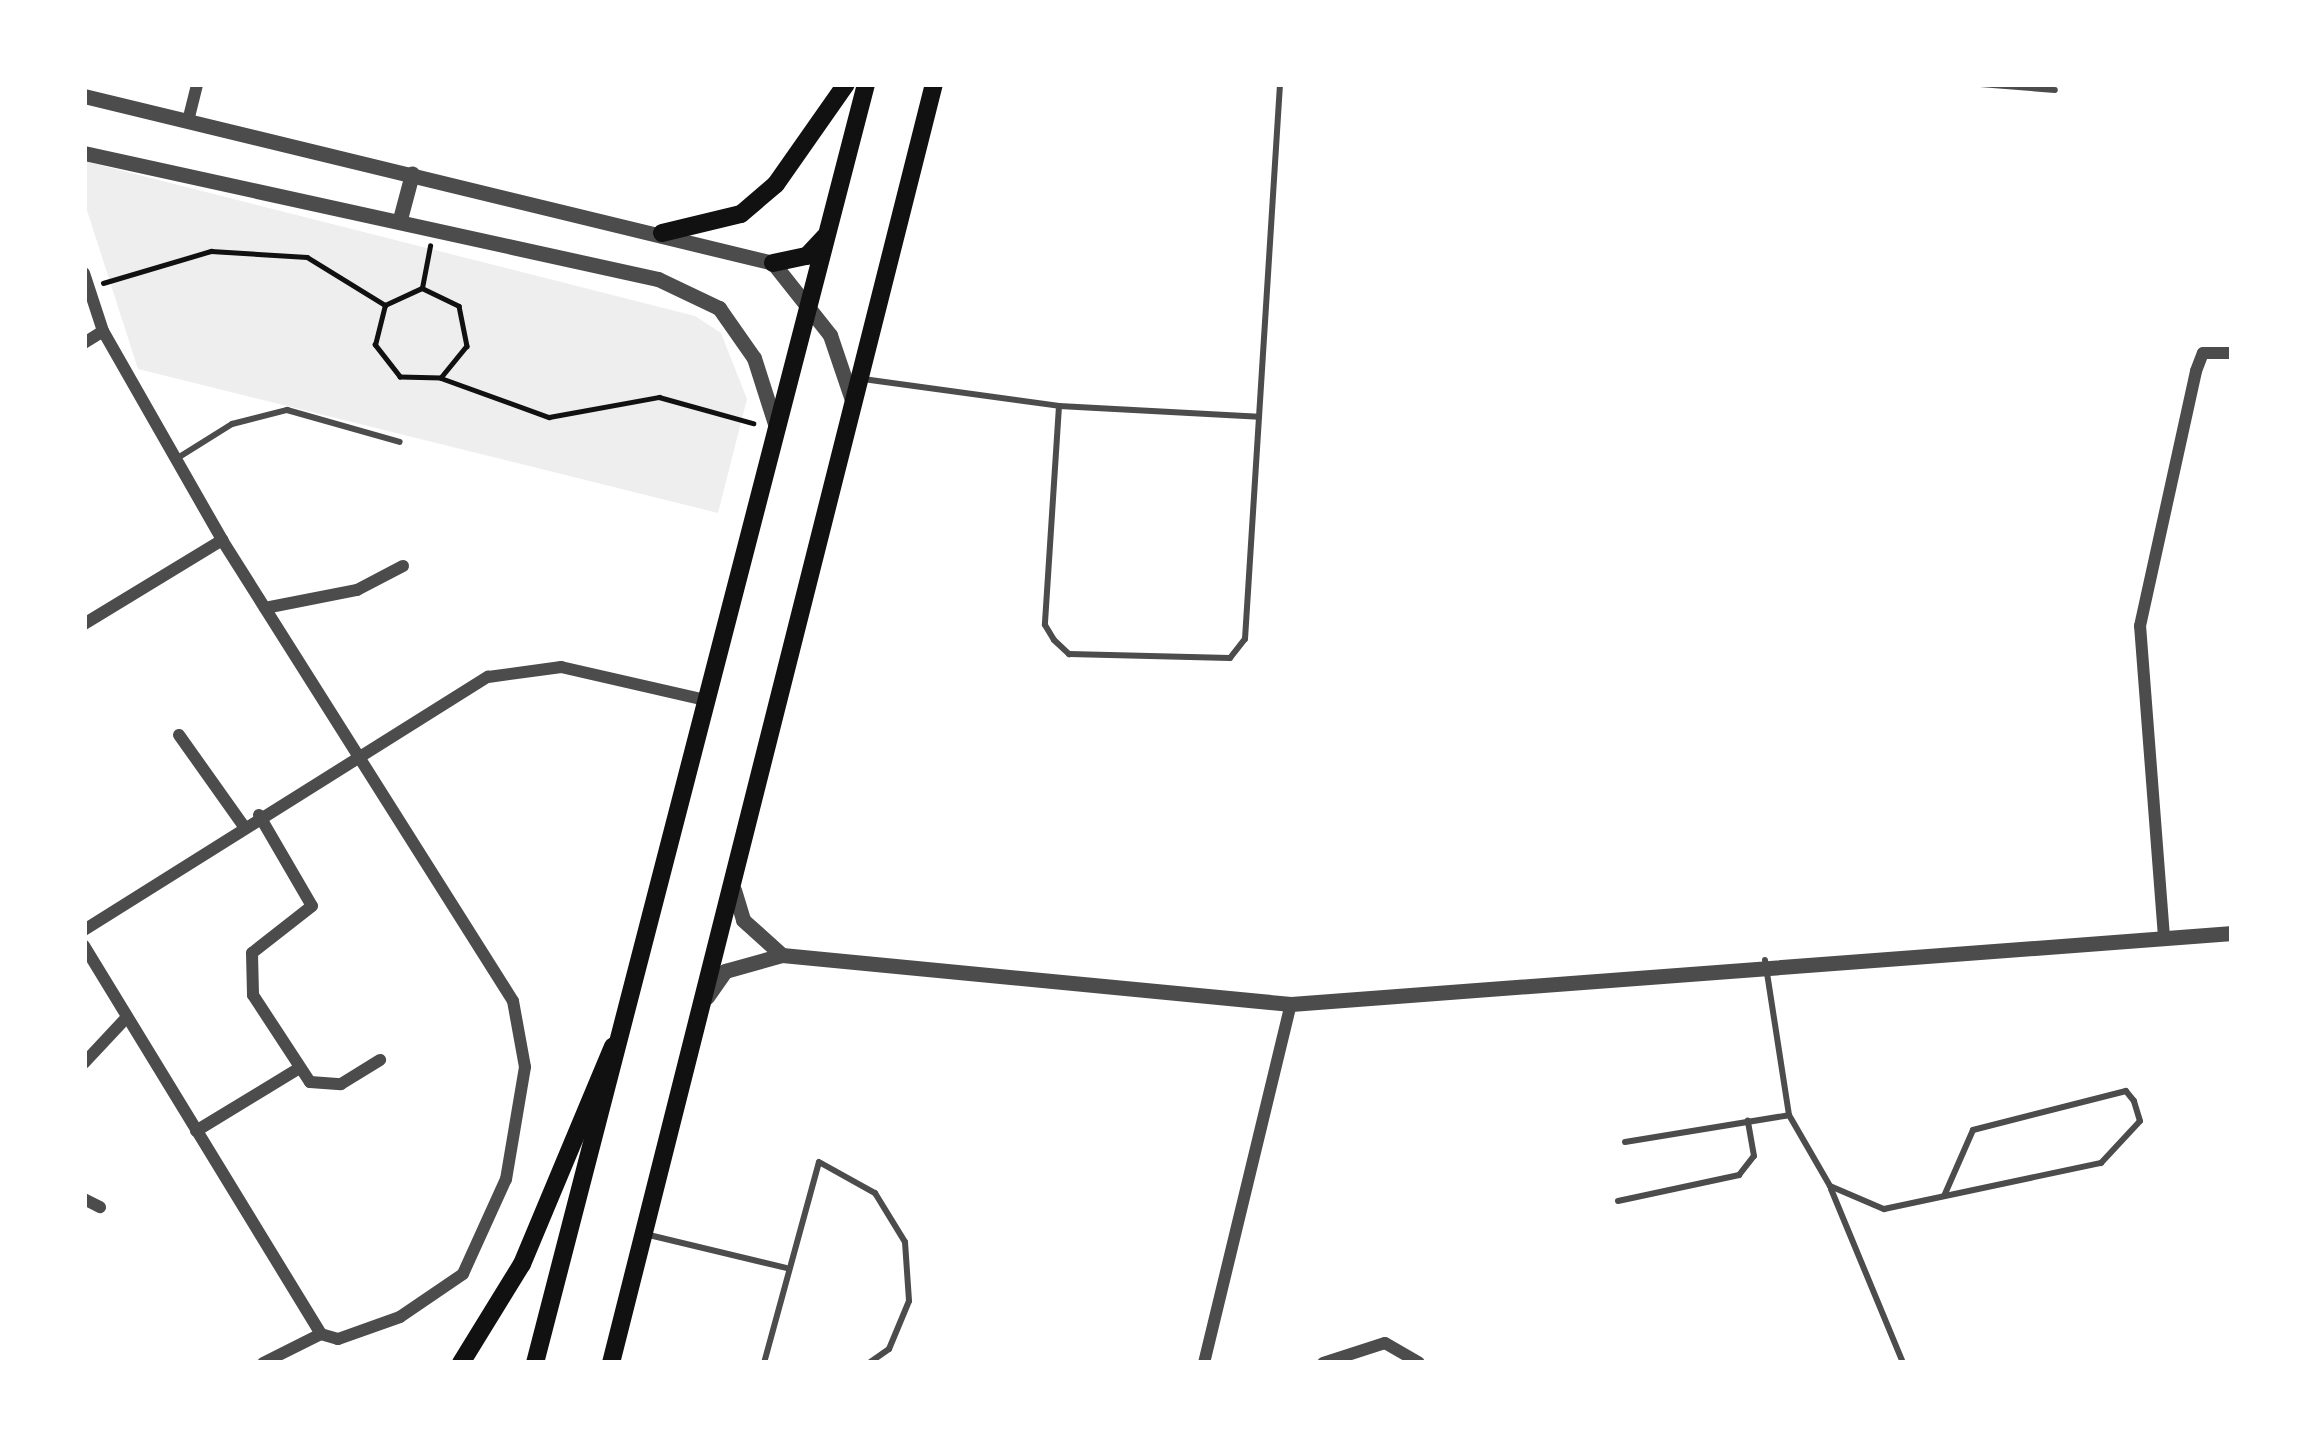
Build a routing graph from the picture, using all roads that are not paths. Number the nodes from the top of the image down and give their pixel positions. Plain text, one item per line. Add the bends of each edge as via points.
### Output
1 (197, 84) edge
2 (846, 84) edge
3 (866, 84) edge
4 (934, 84) edge
5 (1280, 84) edge
6 (1980, 84) edge
7 (2055, 90) dead end
8 (84, 96) edge
9 (188, 121) junction
10 (84, 153) edge
11 (412, 174) junction
12 (400, 219) junction
13 (662, 233) junction
14 (828, 234) junction
15 (773, 263) junction
16 (85, 283) edge
17 (810, 307) junction
18 (103, 331) junction
19 (84, 343) edge
20 (2232, 352) edge
21 (861, 378) junction
22 (854, 406) junction
23 (1060, 406) junction
24 (1259, 417) junction
25 (777, 430) junction
26 (400, 442) dead end
27 (176, 459) junction
28 (222, 540) junction
29 (403, 566) dead end
30 (265, 608) junction
31 (84, 624) edge
32 (709, 701) junction
33 (179, 735) dead end
34 (357, 755) junction
35 (260, 815) junction
36 (243, 825) junction
37 (734, 890) junction
38 (84, 931) edge
39 (2232, 933) edge
40 (2164, 937) junction
41 (84, 946) edge
42 (782, 955) junction
43 (1766, 960) junction
44 (638, 987) junction
45 (707, 997) junction
46 (1291, 1004) junction
47 (127, 1017) junction
48 (380, 1060) dead end
49 (84, 1063) edge
50 (298, 1069) junction
51 (1789, 1115) junction
52 (1748, 1121) junction
53 (196, 1131) junction
54 (1624, 1142) dead end
55 (1830, 1186) junction
56 (1944, 1196) junction
57 (84, 1199) edge
58 (1618, 1201) dead end
59 (100, 1207) dead end
60 (648, 1234) junction
61 (786, 1268) junction
62 (321, 1334) junction
63 (263, 1363) edge
64 (460, 1363) edge
65 (535, 1363) edge
66 (611, 1363) edge
67 (764, 1363) edge
68 (869, 1363) edge
69 (1204, 1363) edge
70 (1323, 1363) edge
71 (1419, 1363) edge
72 (1903, 1363) edge

1 - 9 street
2 - 13 main road via 776,184 741,214
3 - 14 main road
4 - 21 main road
5 - 24 lane
6 - 7 lane
8 - 9 street
9 - 11 street
10 - 12 street
11 - 12 street
11 - 13 street
12 - 25 street via 658,279 719,308 754,358
13 - 15 street
14 - 15 main road via 807,256
14 - 17 main road
15 - 17 street
16 - 18 street
17 - 22 street
17 - 25 main road
18 - 19 street
18 - 27 street
20 - 40 street via 2204,353 2196,371 2140,626
21 - 22 main road
21 - 23 lane
22 - 37 main road
23 - 24 lane
23 - 24 lane via 1045,625 1069,654 1211,666 1245,639
25 - 32 main road
26 - 27 lane via 287,410 232,424
27 - 28 street
28 - 30 street
28 - 31 street
29 - 30 street via 357,590
30 - 34 street
32 - 34 street via 521,666
32 - 44 main road
33 - 36 street
34 - 35 street
34 - 62 street via 513,1001 525,1067 481,1252 443,1294 400,1317 338,1339
35 - 36 street
35 - 50 street via 312,906 247,966
36 - 38 street
37 - 42 street via 743,920
37 - 45 main road
39 - 40 street
40 - 43 street
41 - 47 street
42 - 45 street via 725,971
42 - 46 street
43 - 46 street
43 - 51 lane
44 - 64 main road via 522,1264
44 - 65 main road
45 - 60 main road
46 - 69 street
47 - 49 street
47 - 53 street
48 - 50 street via 325,1086
50 - 53 street
51 - 52 lane
51 - 55 lane
52 - 54 lane
52 - 58 lane via 1754,1156 1739,1175
53 - 62 street
55 - 56 lane via 1884,1209
55 - 72 lane
56 - 56 lane via 1973,1130 2126,1090 2134,1101 2140,1121 2101,1162
57 - 59 street
60 - 61 lane
60 - 66 main road
61 - 67 lane
61 - 68 lane via 818,1162 875,1193 905,1241 909,1301 889,1349
62 - 63 street
70 - 71 street via 1385,1343

